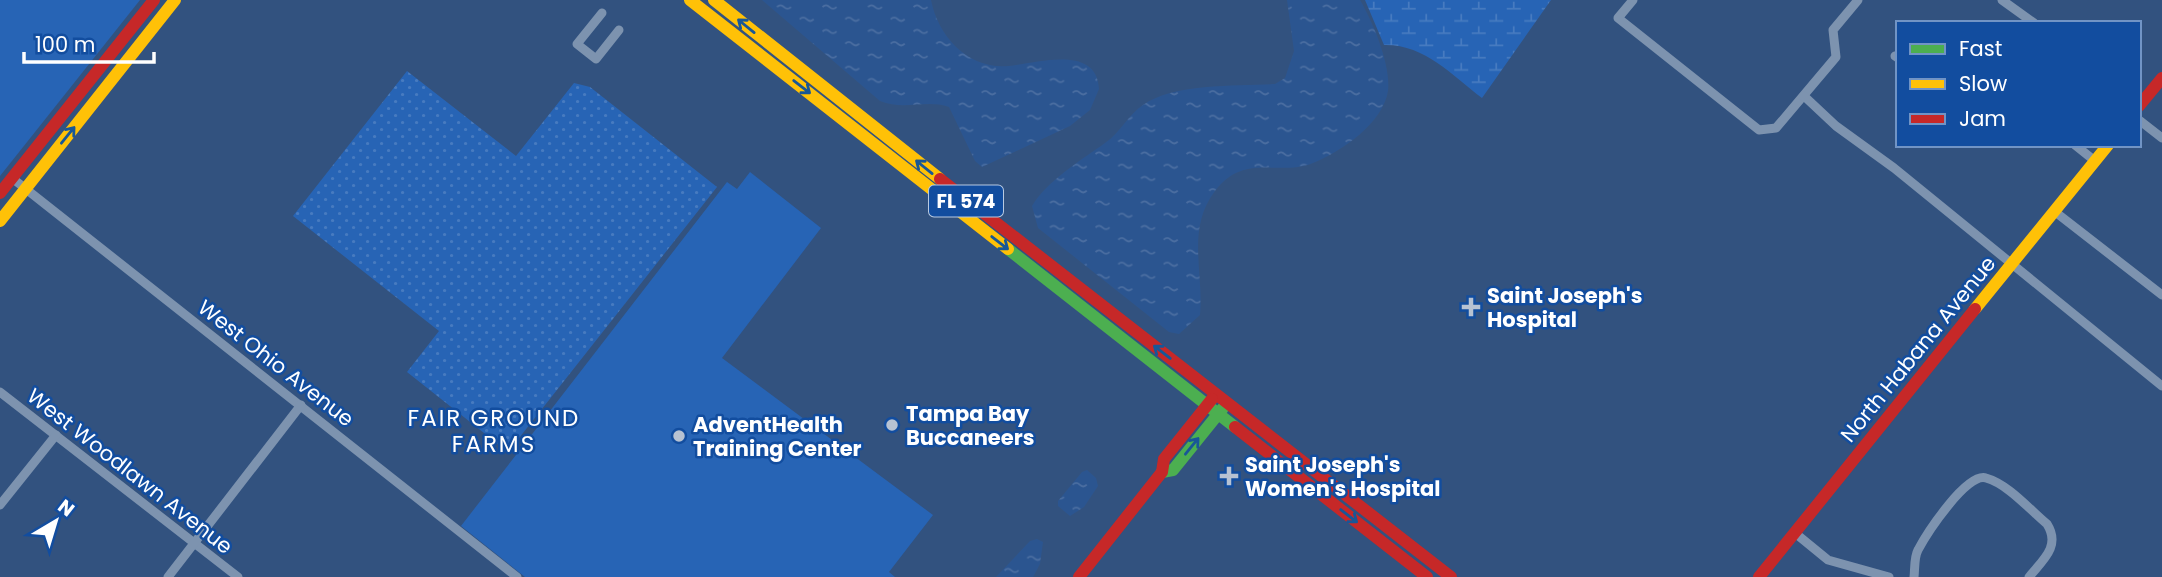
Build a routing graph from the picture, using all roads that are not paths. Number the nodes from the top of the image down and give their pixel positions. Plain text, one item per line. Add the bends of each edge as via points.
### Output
1 (154, 0) edge
2 (175, 0) edge
3 (690, 0) edge
4 (714, 0) edge
5 (1633, 0) edge
6 (1858, 0) edge
7 (2002, 0) edge
8 (601, 13) dead end
9 (139, 20) junction
10 (2031, 21) edge
11 (152, 30) junction
12 (619, 30) dead end
13 (2162, 78) edge
14 (1804, 96) junction
15 (2141, 104) edge
16 (2141, 122) edge
17 (2162, 138) edge
18 (2078, 147) edge
19 (2106, 147) edge
20 (2095, 161) junction
21 (12, 178) junction
22 (26, 188) junction
23 (0, 193) edge
24 (2054, 211) junction
25 (0, 221) edge
26 (2012, 263) junction
27 (2162, 295) edge
28 (2162, 386) edge
29 (0, 392) edge
30 (1216, 393) junction
31 (1228, 402) junction
32 (301, 405) junction
33 (1208, 405) junction
34 (1219, 414) junction
35 (56, 435) junction
36 (1162, 472) junction
37 (0, 505) edge
38 (1795, 533) junction
39 (195, 543) junction
40 (1430, 560) junction
41 (1421, 575) edge
42 (168, 577) edge
43 (238, 577) edge
44 (517, 577) edge
45 (1079, 577) edge
46 (1451, 577) edge
47 (1759, 577) edge
48 (1889, 577) edge
49 (1914, 577) edge
50 (2029, 577) edge

1 - 9 main road
2 - 11 main road
3 -> 33 main road, FL 574
30 -> 4 main road, FL 574
5 - 14 street via 1618,18 1759,130 1776,128
6 - 14 street via 1833,30 1836,57
7 - 10 street
8 - 12 street via 578,44 596,59
9 - 11 main road
9 - 21 main road
22 -> 11 main road
13 - 15 main road
14 - 26 street
16 - 17 street
18 - 20 street
19 - 20 main road, North Habana Avenue
20 - 24 main road, North Habana Avenue
21 - 22 street, West Ohio Avenue
21 - 23 main road
22 - 25 main road
22 - 32 street, West Ohio Avenue
24 - 26 main road, North Habana Avenue
24 - 27 street
26 - 28 street
26 - 38 main road, North Habana Avenue
29 - 35 street, West Woodlawn Avenue
30 - 31 main road, FL 574
30 - 33 main road
31 - 34 main road
31 - 40 main road, FL 574
32 - 39 street
32 - 44 street, West Ohio Avenue
33 - 34 main road, FL 574
33 - 36 main road via 1164,459
36 -> 34 main road via 1173,470
34 -> 41 main road, FL 574
35 - 37 street
35 - 39 street, West Woodlawn Avenue
36 - 45 main road
38 - 47 main road, North Habana Avenue
38 - 48 street via 1828,560
39 - 42 street
39 - 43 street, West Woodlawn Avenue
40 - 41 street
40 - 46 main road, FL 574
49 - 50 street via 1916,553 1962,487 1983,476 2053,533 2049,554

